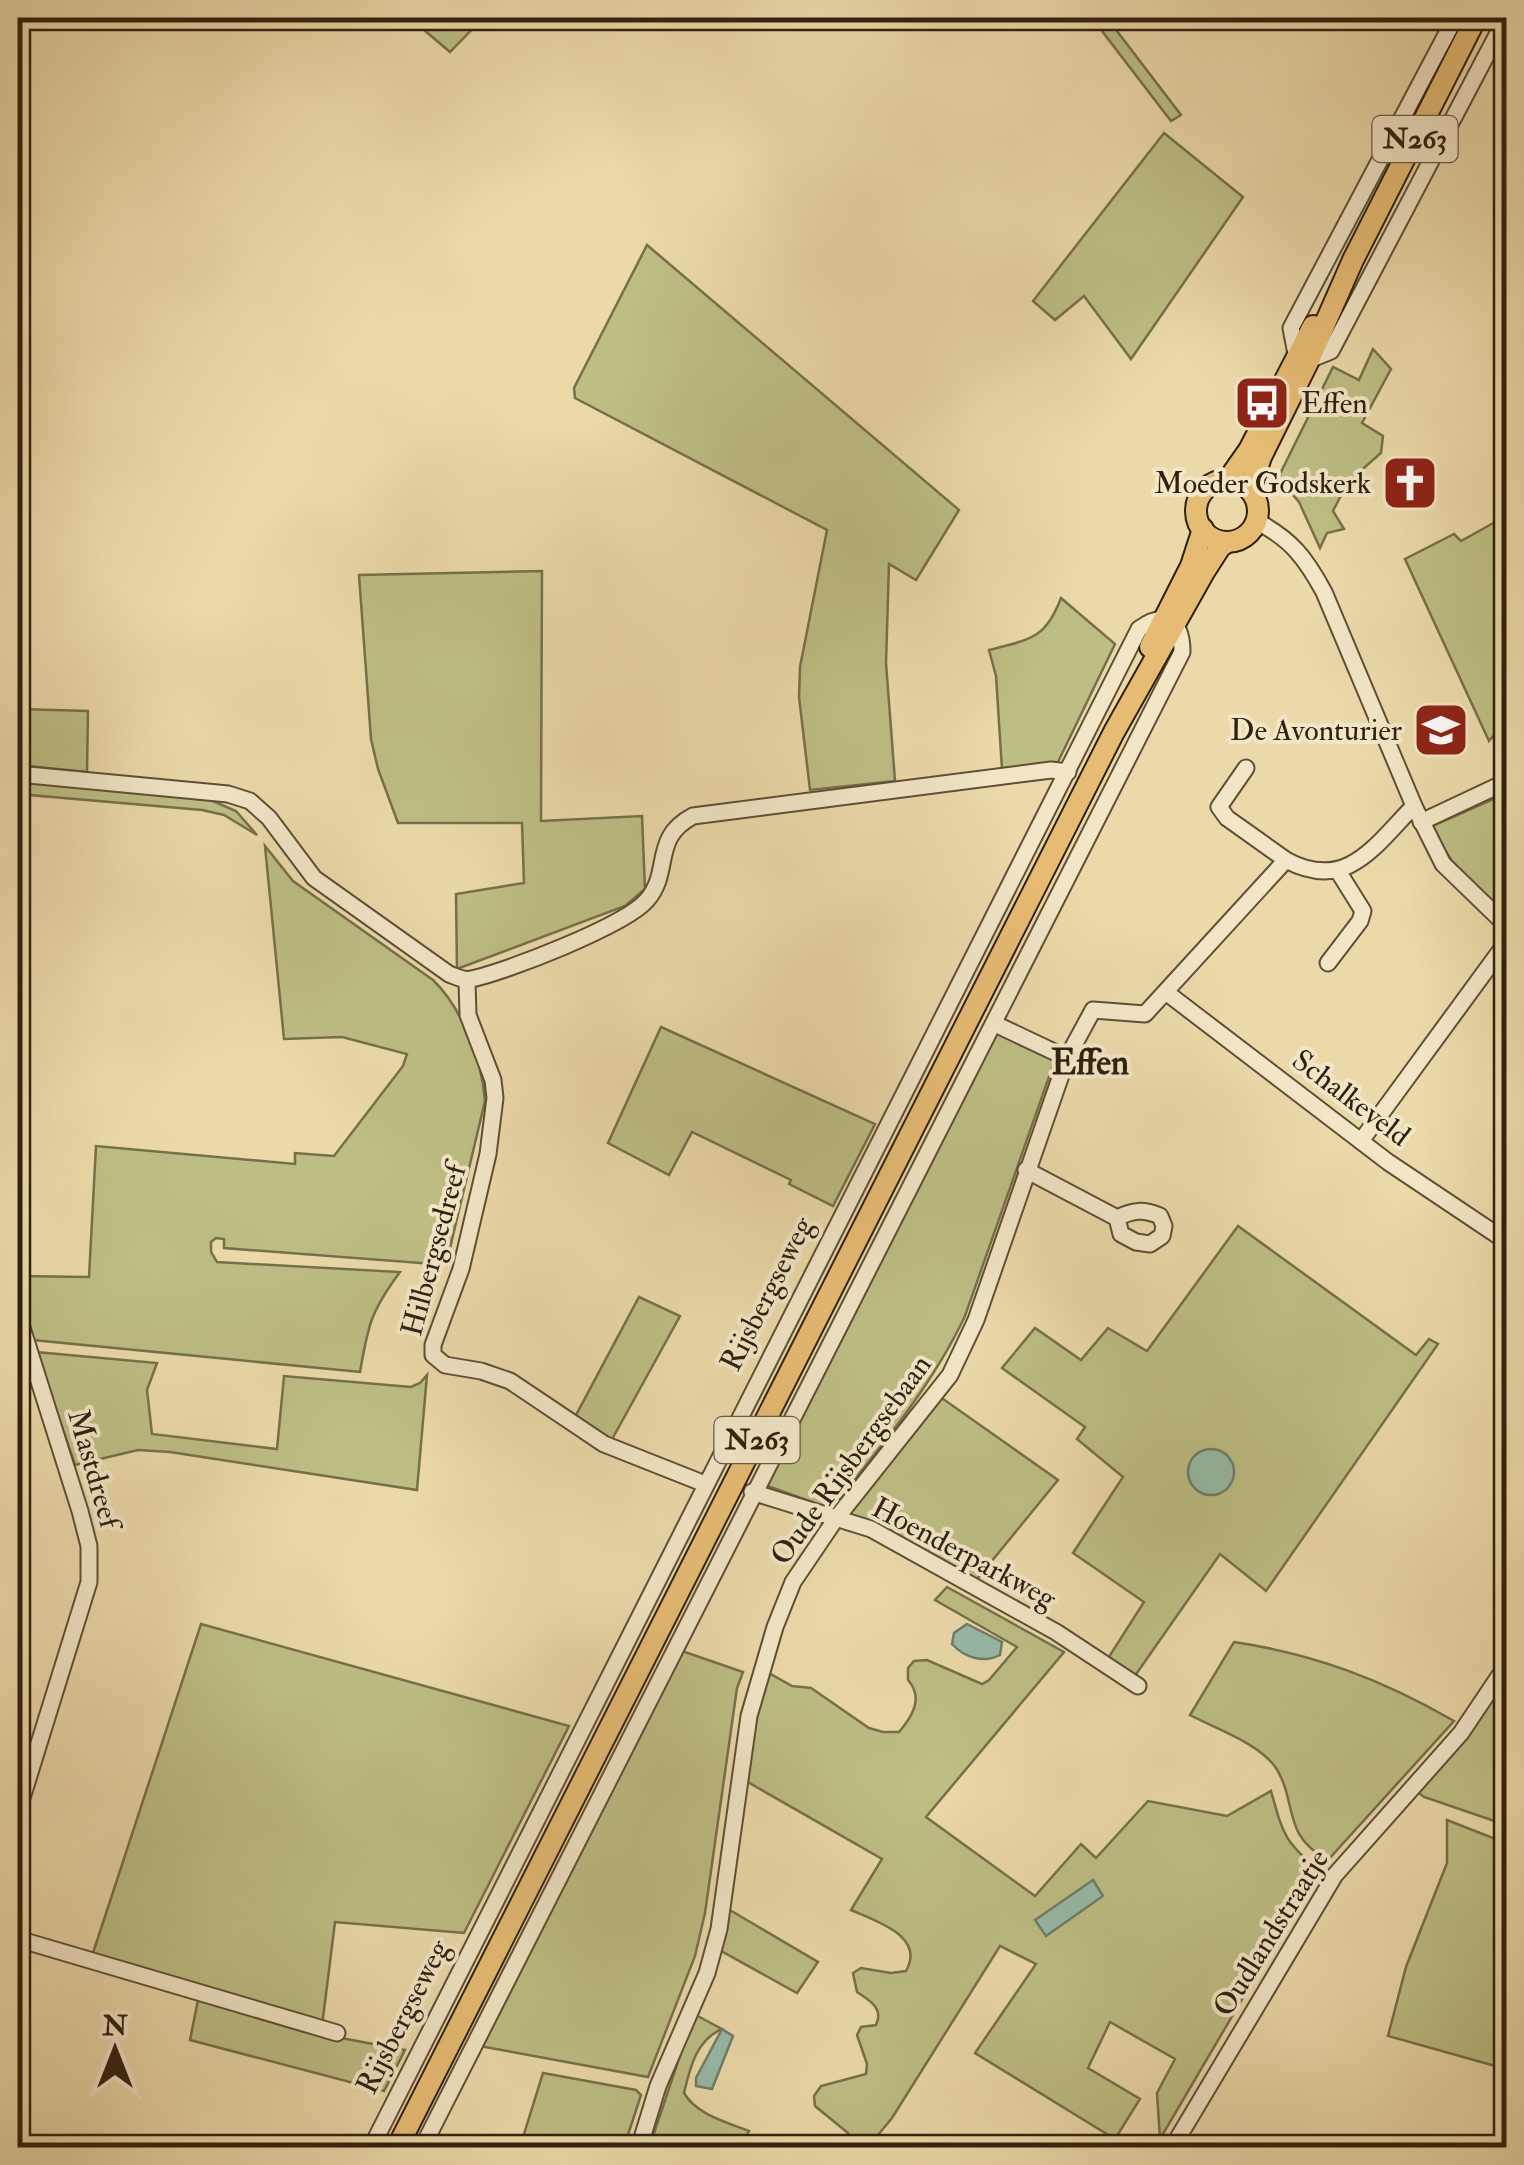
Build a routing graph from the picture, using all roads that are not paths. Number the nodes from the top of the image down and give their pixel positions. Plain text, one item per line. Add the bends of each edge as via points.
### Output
1 (1454, 18) edge
2 (1476, 18) edge
3 (1506, 18) edge
4 (1303, 357) junction
5 (1228, 480) junction
6 (1250, 490) junction
7 (1258, 522) junction
8 (1203, 529) junction
9 (1227, 542) junction
10 (1170, 621) junction
11 (1246, 768) dead end
12 (1068, 772) junction
13 (18, 774) edge
14 (1506, 782) edge
15 (1414, 806) junction
16 (1421, 822) junction
17 (1286, 860) junction
18 (1338, 872) junction
19 (1506, 925) edge
20 (1506, 943) edge
21 (1328, 963) dead end
22 (467, 980) junction
23 (1167, 993) junction
24 (995, 1024) junction
25 (1067, 1058) junction
26 (1362, 1140) junction
27 (1026, 1170) junction
28 (1117, 1218) dead end
29 (1506, 1241) edge
30 (18, 1315) edge
31 (706, 1484) junction
32 (752, 1492) junction
33 (835, 1520) junction
34 (1506, 1666) edge
35 (1138, 1686) dead end
36 (18, 1812) edge
37 (18, 1940) edge
38 (337, 2033) dead end
39 (371, 2148) edge
40 (397, 2148) edge
41 (422, 2148) edge
42 (639, 2148) edge
43 (1172, 2148) edge

1 - 4 street via 1291,328
2 - 4 main road, N263
3 - 4 street via 1332,351
4 - 5 main road, N263
4 - 6 main road, N263
5 - 6 main road
5 - 8 main road, N263 via 1204,488 1196,511
6 - 7 main road
7 - 9 main road, N263 via 1248,535
7 - 15 street via 1306,558
8 - 9 main road
8 - 10 main road, Rijsbergseweg / N263
9 - 10 main road, Rijsbergseweg / N263
10 - 12 street, Rijsbergseweg via 1150,620 1139,629
10 - 24 street via 1182,634 1182,652
10 - 40 main road, Rijsbergseweg / N263
11 - 17 street via 1219,806
12 - 22 street via 693,816 670,834 658,884 636,911 571,943
12 - 31 street, Rijsbergseweg
13 - 22 street via 250,801 314,878
14 - 16 street
15 - 16 street
15 - 18 street via 1356,864
16 - 19 street via 1443,864
17 - 18 street
17 - 23 street, Oude Rijsbergsebaan
18 - 21 street via 1363,911
20 - 26 street
22 - 31 street, Hilbergsedreef via 468,1016 496,1098 465,1250 433,1355 445,1365 520,1386 604,1444
23 - 25 street, Oude Rijsbergsebaan via 1146,1014 1093,1010
23 - 26 street, Schalkeveld
24 - 25 street
24 - 32 street
25 - 27 street, Oude Rijsbergsebaan
26 - 29 street, Schalkeveld
27 - 28 street
27 - 33 street, Oude Rijsbergsebaan via 976,1320 950,1375
30 - 36 street, Mastdreef via 80,1511 89,1582
31 - 39 street, Rijsbergseweg
32 - 33 street, Hoenderparkweg
32 - 41 street
33 - 35 street, Hoenderparkweg via 871,1529
33 - 42 street, Oude Rijsbergsebaan via 793,1582 761,1670 719,1929
34 - 43 street, Oudlandstraatje via 1460,1733 1335,1875
37 - 38 street

